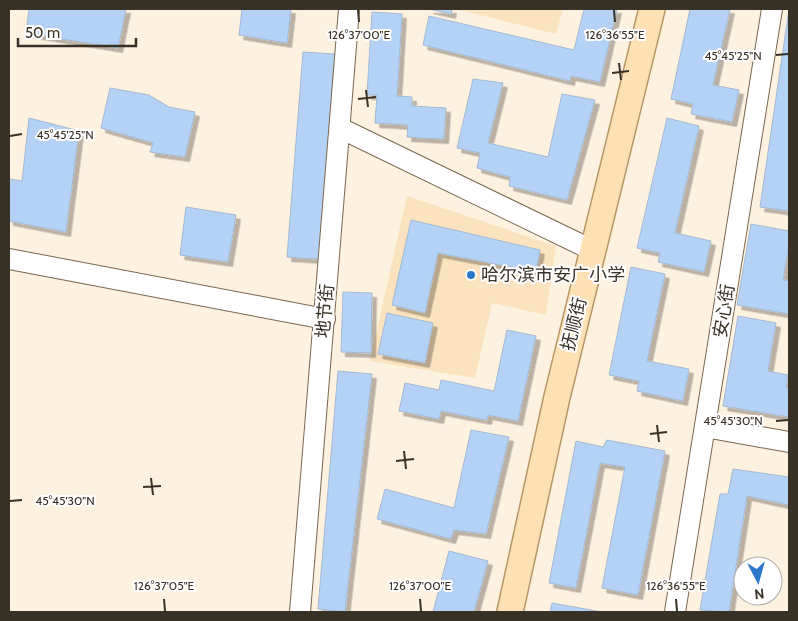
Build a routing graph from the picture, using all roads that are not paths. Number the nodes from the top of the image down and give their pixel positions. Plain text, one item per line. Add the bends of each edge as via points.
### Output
1 (349, 9) edge
2 (652, 9) edge
3 (772, 9) edge
4 (340, 128) junction
5 (592, 250) junction
6 (9, 259) edge
7 (324, 319) junction
8 (705, 427) junction
9 (789, 442) edge
10 (300, 612) edge
11 (510, 612) edge
12 (675, 612) edge

1 - 4 street, 地节街
2 - 5 main road, 抚顺街
3 - 8 street, 安心街
4 - 5 street
4 - 7 street, 地节街
5 - 11 main road, 抚顺街
6 - 7 street
7 - 10 street, 地节街
8 - 9 street
8 - 12 street, 安心街

